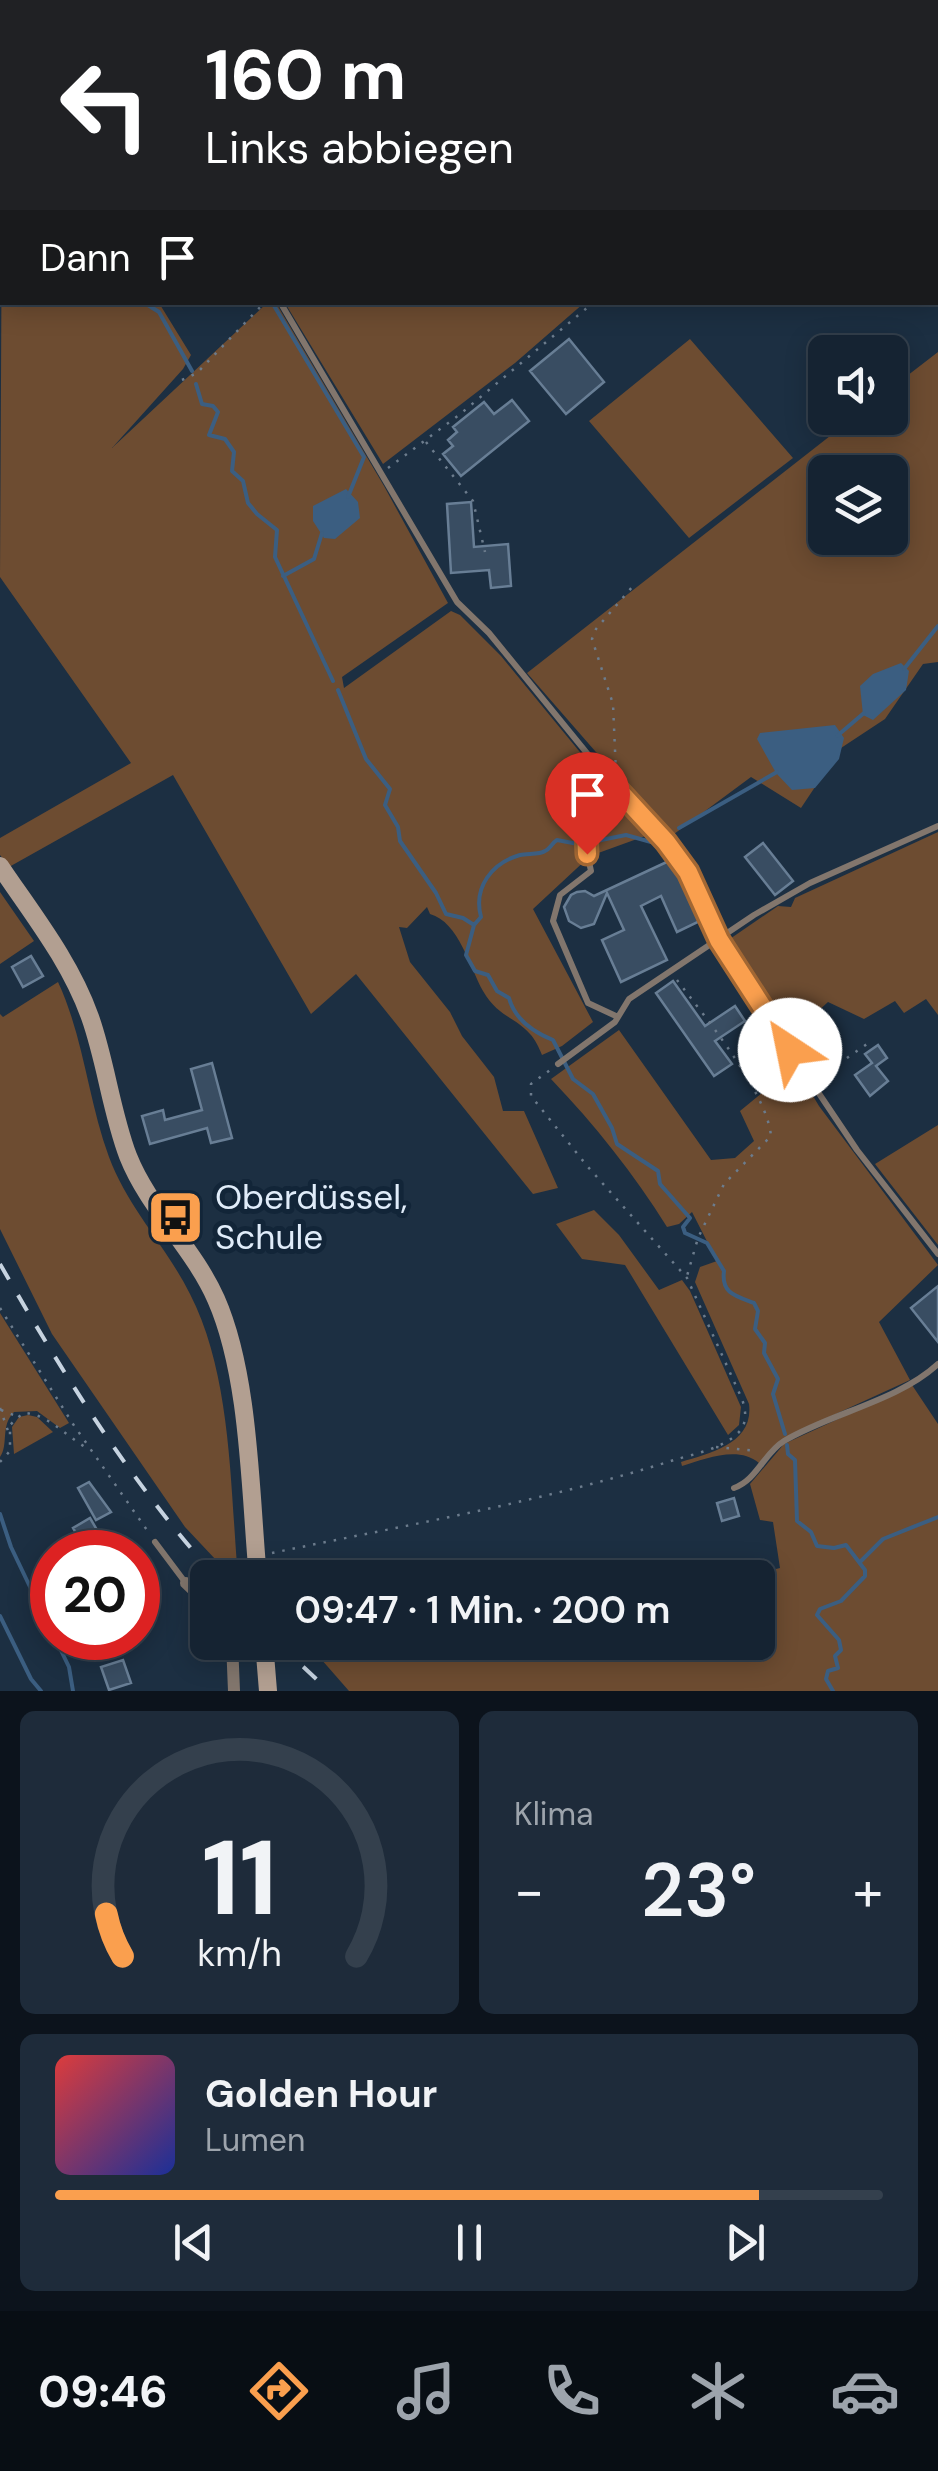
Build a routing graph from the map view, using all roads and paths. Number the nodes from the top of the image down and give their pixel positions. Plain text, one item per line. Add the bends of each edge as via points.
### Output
1 (261, 305) edge
2 (282, 305) edge
3 (590, 305) edge
4 (182, 380) dead end
5 (425, 441) junction
6 (383, 472) junction
7 (485, 552) dead end
8 (633, 586) dead end
9 (607, 778) junction
10 (617, 790) junction
11 (938, 826) edge
12 (0, 866) edge
13 (719, 940) junction
14 (671, 972) junction
15 (618, 1017) junction
16 (870, 1042) dead end
17 (558, 1064) joint
18 (812, 1083) junction
19 (938, 1254) edge
20 (686, 1278) junction
21 (0, 1308) edge
22 (938, 1364) edge
23 (0, 1409) edge
24 (17, 1416) junction
25 (8, 1432) junction
26 (714, 1447) junction
27 (90, 1450) junction
28 (774, 1450) junction
29 (0, 1462) edge
30 (734, 1488) dead end
31 (147, 1530) edge
32 (160, 1547) edge
33 (256, 1557) junction
34 (256, 1560) edge
35 (186, 1583) joint
36 (190, 1587) edge
37 (233, 1660) edge
38 (265, 1660) edge
39 (234, 1691) edge
40 (268, 1691) edge

1 - 4 path via 197,373
2 - 6 lane
3 - 5 path
5 - 6 path
5 - 7 path via 473,502
6 - 9 lane via 457,602
8 - 10 path via 592,639 613,704
9 - 10 lane
9 - 15 lane via 585,822 591,871 560,894 553,921 588,1003
10 - 13 lane via 688,872
11 - 13 lane via 810,883
12 - 33 street via 77,986 130,1160 224,1317 238,1376
13 - 14 lane
13 - 18 lane
14 - 15 lane via 629,999
14 - 20 path via 770,1118 772,1136 724,1184
15 - 17 lane
16 - 18 path
17 - 20 path via 532,1084 531,1096
18 - 19 lane
20 - 26 path via 746,1411 739,1432
21 - 27 path
22 - 28 lane
23 - 24 path
23 - 25 path
24 - 25 path
24 - 27 path via 40,1414
25 - 29 path via 10,1451
26 - 28 path
26 - 33 path via 609,1480
27 - 31 path
28 - 30 lane
32 - 35 lane
33 - 34 street
35 - 36 street
37 - 39 street
38 - 40 street

